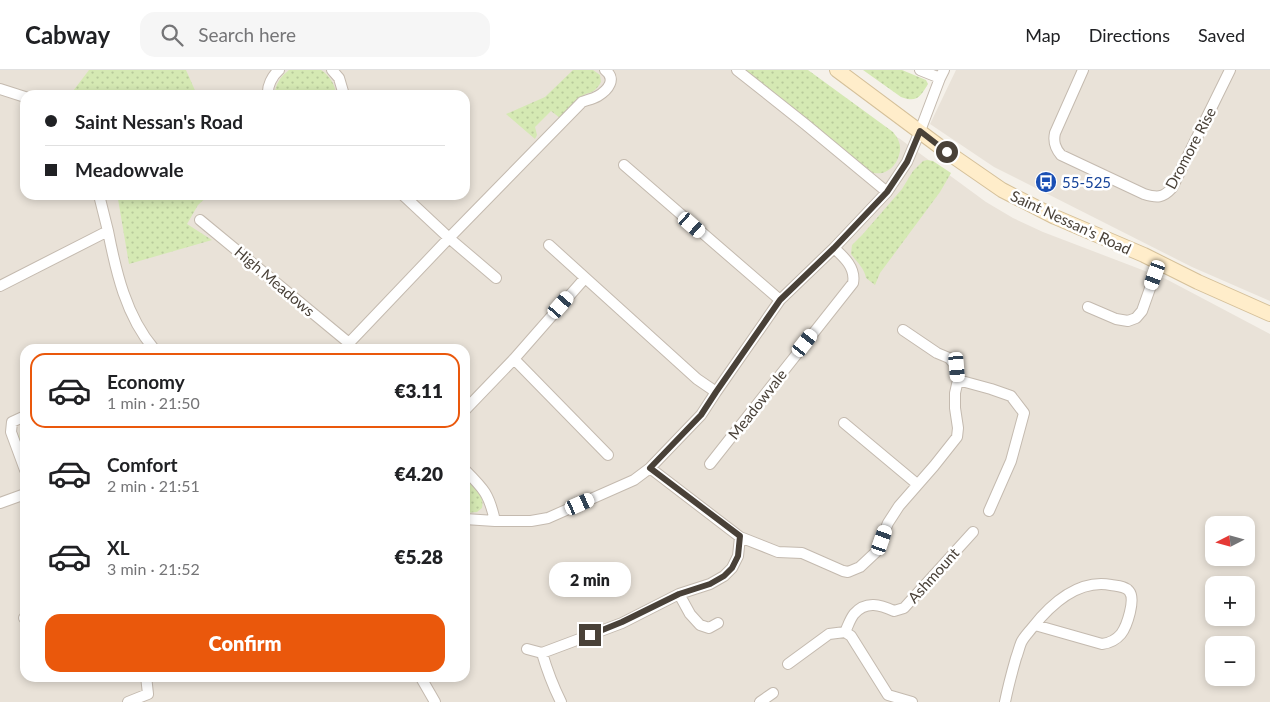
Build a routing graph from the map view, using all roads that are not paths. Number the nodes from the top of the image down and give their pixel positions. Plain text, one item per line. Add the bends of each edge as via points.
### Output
1 (332, 70) edge
2 (605, 70) edge
3 (736, 70) edge
4 (838, 70) edge
5 (920, 70) edge
6 (1083, 70) edge
7 (1230, 70) edge
8 (273, 71) edge
9 (942, 74) edge
10 (0, 88) edge
11 (268, 90) edge
12 (343, 90) edge
13 (20, 95) edge
14 (920, 131) junction
15 (624, 166) dead end
16 (887, 192) junction
17 (100, 200) edge
18 (408, 200) edge
19 (200, 220) dead end
20 (108, 231) junction
21 (449, 238) junction
22 (549, 245) dead end
23 (834, 248) junction
24 (1159, 263) junction
25 (496, 278) dead end
26 (585, 278) junction
27 (0, 286) edge
28 (780, 300) junction
29 (1088, 307) dead end
30 (1270, 314) edge
31 (903, 330) dead end
32 (150, 344) edge
33 (344, 344) edge
34 (348, 344) edge
35 (514, 359) junction
36 (958, 380) junction
37 (716, 392) junction
38 (470, 405) edge
39 (20, 418) edge
40 (844, 423) dead end
41 (20, 455) edge
42 (608, 455) dead end
43 (710, 464) dead end
44 (650, 468) junction
45 (470, 475) edge
46 (917, 484) junction
47 (20, 496) edge
48 (0, 503) edge
49 (989, 511) dead end
50 (470, 520) edge
51 (495, 522) junction
52 (972, 532) dead end
53 (740, 536) junction
54 (679, 594) junction
55 (718, 623) dead end
56 (1035, 625) junction
57 (846, 632) junction
58 (527, 649) dead end
59 (542, 653) junction
60 (788, 664) dead end
61 (147, 682) edge
62 (423, 682) edge
63 (773, 693) dead end
64 (886, 698) edge
65 (128, 702) edge
66 (435, 702) edge
67 (562, 702) edge
68 (760, 702) edge
69 (912, 702) edge
70 (1005, 702) edge

1 - 12 street via 340,78
2 - 21 street, High Meadows via 611,82 602,93 582,102
3 - 16 street
4 - 14 main road, Saint Nessan's Road
5 - 9 street
6 - 7 street, Dromore Rise via 1055,133 1057,150 1153,197 1167,194 1172,188
8 - 11 street
9 - 14 street
10 - 13 street
14 - 16 street via 907,162
14 - 24 main road, Saint Nessan's Road via 1002,190
15 - 28 street
16 - 23 street
17 - 20 street
18 - 21 street
19 - 33 street, High Meadows
20 - 27 street
20 - 32 street via 125,296 137,325
21 - 25 street
21 - 34 street, High Meadows
22 - 26 street
23 - 28 street
23 - 43 street, Meadowvale via 854,272 853,283
24 - 29 street via 1142,311 1136,318 1116,319
24 - 30 main road, Saint Nessan's Road
26 - 35 street
26 - 37 street via 697,379
28 - 37 street
31 - 36 street via 949,358 957,367
35 - 38 street
35 - 42 street
36 - 46 street via 955,393 956,437
36 - 49 street via 1011,396 1024,412 1011,461
37 - 44 street via 701,415
39 - 41 street via 12,422 12,432
40 - 46 street
44 - 51 street via 634,480 548,518
44 - 53 street
45 - 51 street via 491,503
46 - 53 street via 888,523 876,552 860,567 848,572 802,553 778,552
47 - 48 street
50 - 51 street
52 - 57 street, Ashmount via 904,608 894,611 884,606 863,606 854,614
53 - 54 street via 738,556 724,576
54 - 55 street via 700,625 709,628
54 - 59 street via 622,622
56 - 56 street via 1062,598 1083,586 1103,583 1125,588 1132,597 1130,614 1122,633 1109,643 1102,644
56 - 70 street via 1021,642
57 - 60 street via 829,634
57 - 64 street
58 - 59 street
59 - 67 street
61 - 65 street via 148,694
62 - 66 street
63 - 68 street
64 - 69 street

